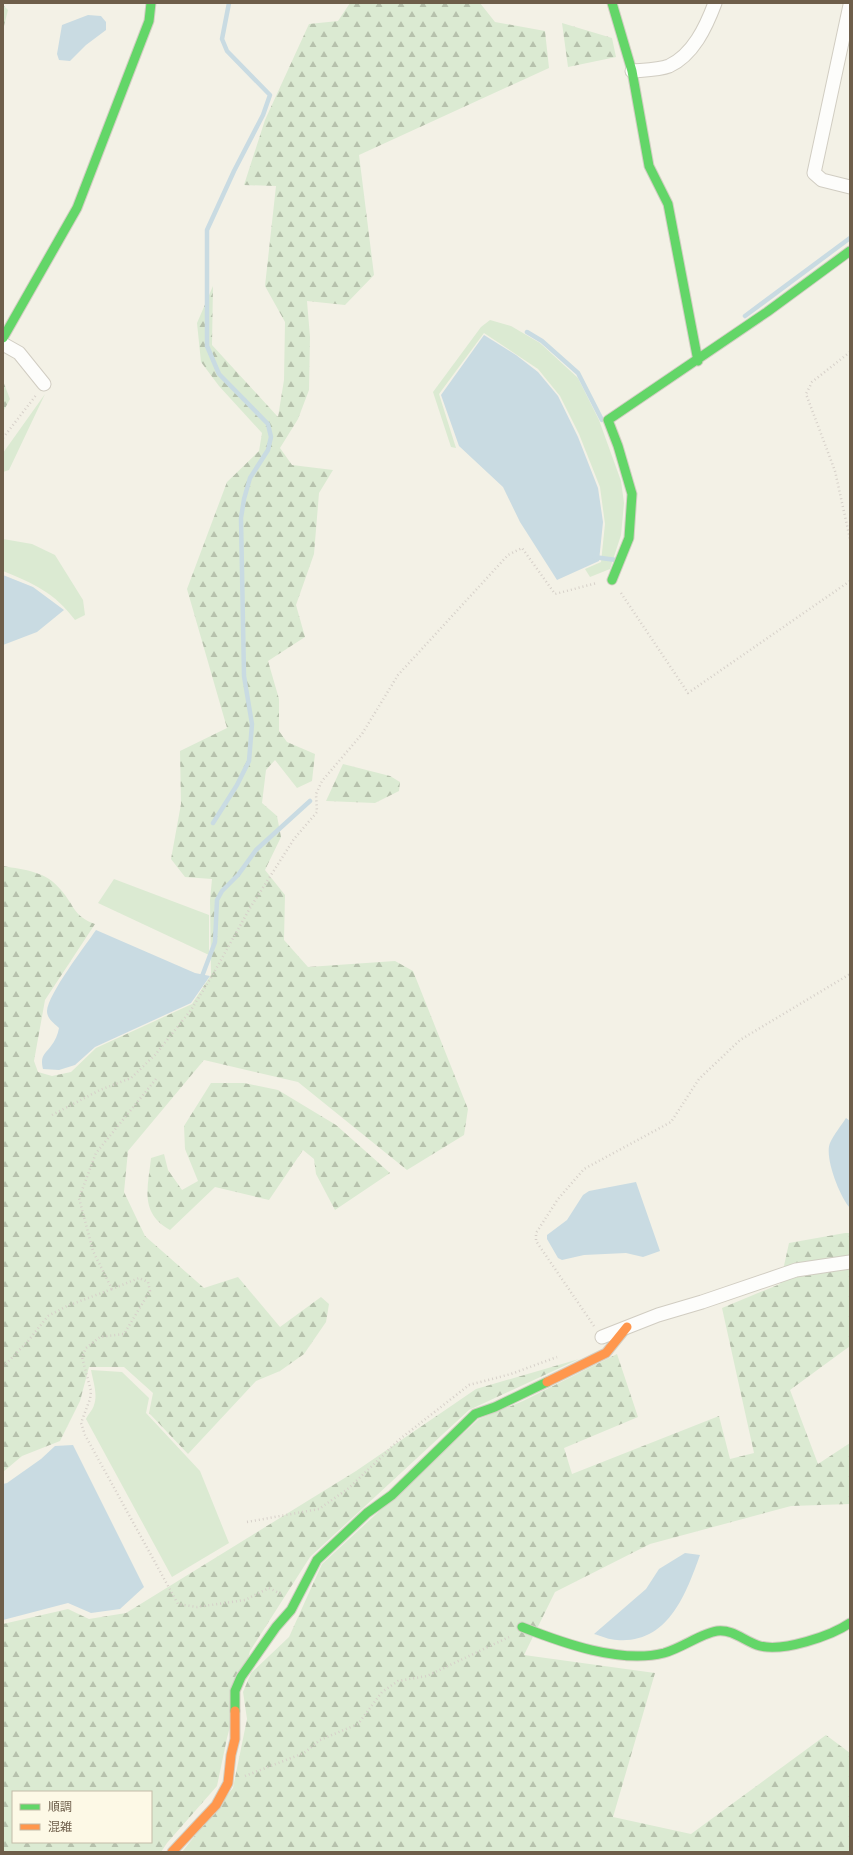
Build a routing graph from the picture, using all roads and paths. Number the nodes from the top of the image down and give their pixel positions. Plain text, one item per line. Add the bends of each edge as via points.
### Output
1 (151, 3) edge
2 (612, 3) edge
3 (715, 3) edge
4 (850, 5) edge
5 (632, 72) junction
6 (850, 187) edge
7 (850, 251) edge
8 (3, 338) edge
9 (3, 344) edge
10 (850, 352) edge
11 (698, 361) junction
12 (44, 384) joint
13 (3, 438) edge
14 (850, 539) edge
15 (612, 580) junction
16 (850, 581) edge
17 (850, 974) edge
18 (156, 1079) dead end
19 (52, 1116) dead end
20 (850, 1262) edge
21 (112, 1289) junction
22 (627, 1327) junction
23 (602, 1337) joint
24 (561, 1356) dead end
25 (3, 1367) edge
26 (246, 1522) dead end
27 (282, 1598) dead end
28 (850, 1623) edge
29 (522, 1627) joint
30 (228, 1783) junction
31 (172, 1852) edge

1 - 8 street via 149,21 77,208
2 - 5 street
3 - 5 street via 707,24 686,54 668,66
4 - 6 street via 814,173 822,180
5 - 11 street via 649,166 668,204
7 - 11 street
9 - 12 street via 19,353
10 - 14 path via 812,382 806,394 835,471
11 - 15 street via 608,420 632,494 629,538
12 - 13 path
15 - 16 path via 688,693
15 - 19 path via 555,594 522,548 508,555 398,675 362,734 322,781 316,794 317,812 294,839 254,901 191,1010 131,1078 100,1090
17 - 23 path via 740,1040 699,1079 671,1122 584,1169 558,1199 536,1232 536,1241
18 - 21 path via 96,1153 79,1198 93,1251
20 - 22 street via 796,1270
21 - 25 path via 48,1316
21 - 27 path via 139,1278 148,1282 150,1291 124,1334 100,1336 86,1348 82,1357 91,1391 82,1423 89,1442 178,1604 197,1607 245,1600 269,1588 281,1594
22 - 23 street
22 - 30 street via 606,1353 496,1407 475,1414 392,1495 367,1513 317,1560 291,1610 241,1677 235,1691 235,1739
24 - 26 path via 511,1374 469,1385 400,1439 350,1488 319,1509
28 - 29 street via 832,1634 790,1644 761,1647 734,1633 719,1630 708,1633 682,1648 650,1655 581,1648
29 - 30 path via 504,1641 427,1676 398,1681 382,1692 358,1724 320,1740 304,1753
30 - 31 street via 216,1805

